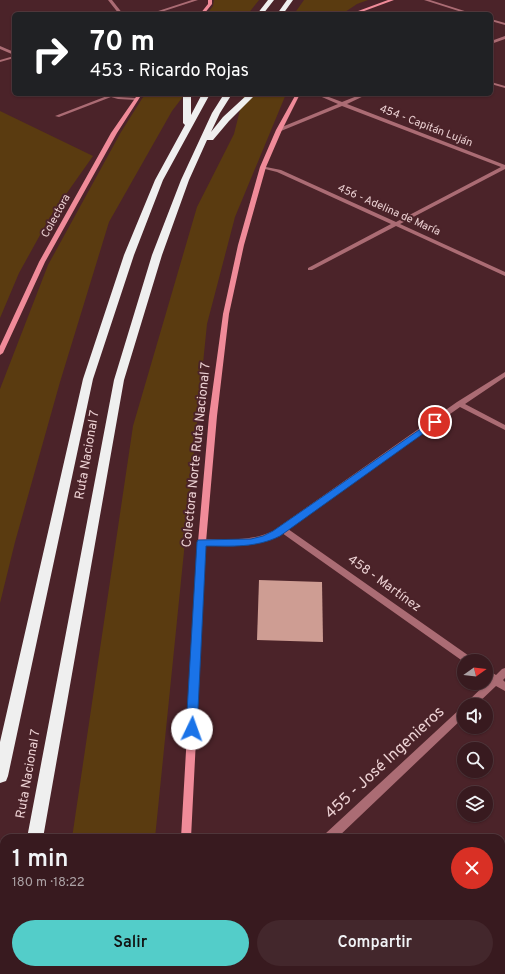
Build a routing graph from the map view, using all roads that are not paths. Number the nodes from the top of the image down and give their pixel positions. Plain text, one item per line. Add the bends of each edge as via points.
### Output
1 (110, 0) edge
2 (196, 0) edge
3 (210, 0) edge
4 (270, 0) edge
5 (290, 0) edge
6 (392, 0) edge
7 (426, 0) edge
8 (119, 12) edge
9 (157, 12) edge
10 (204, 12) edge
11 (261, 12) edge
12 (281, 12) edge
13 (358, 12) edge
14 (465, 12) edge
15 (493, 21) edge
16 (505, 24) edge
17 (505, 37) edge
18 (493, 42) edge
19 (0, 47) edge
20 (12, 53) edge
21 (12, 58) edge
22 (0, 61) edge
23 (493, 84) edge
24 (505, 87) edge
25 (106, 96) edge
26 (111, 96) edge
27 (138, 96) edge
28 (187, 96) edge
29 (205, 96) edge
30 (227, 96) edge
31 (250, 96) edge
32 (297, 96) edge
33 (322, 96) edge
34 (361, 96) edge
35 (342, 104) junction
36 (57, 116) dead end
37 (186, 128) junction
38 (279, 130) junction
39 (197, 155) junction
40 (263, 167) junction
41 (505, 167) edge
42 (396, 224) junction
43 (310, 269) dead end
44 (505, 274) edge
45 (0, 353) edge
46 (505, 374) edge
47 (460, 404) junction
48 (505, 428) edge
49 (283, 528) junction
50 (202, 542) junction
51 (459, 654) edge
52 (505, 672) edge
53 (493, 678) edge
54 (496, 680) junction
55 (505, 687) edge
56 (477, 698) edge
57 (457, 718) edge
58 (0, 776) edge
59 (36, 834) edge
60 (186, 834) edge
61 (332, 834) edge

1 - 8 street
2 - 9 street
3 - 10 street
4 - 11 highway
5 - 12 highway
6 - 13 street
7 - 14 street
15 - 16 street
17 - 18 street
19 - 20 street
21 - 22 street
23 - 24 street
25 - 36 street
26 - 27 street via 118,98
27 - 45 street, Colectora via 110,140 42,262
28 - 37 highway
29 - 37 highway, Ruta Nacional 7
30 - 39 highway, Ruta Nacional 7
31 - 39 highway via 226,119
32 - 38 street
33 - 35 street, 454 - Capitán Luján
34 - 35 street
35 - 38 street
35 - 41 street, 454 - Capitán Luján
37 - 58 highway, Ruta Nacional 7 via 159,180 129,255 88,379
38 - 40 street
39 - 59 highway, Ruta Nacional 7 via 157,256 119,380
40 - 42 street, 456 - Adelina de María via 279,171
40 - 50 street, Colectora Norte Ruta Nacional 7 via 241,245 226,314 213,416
41 - 42 street
42 - 43 street
42 - 44 street, 456 - Adelina de María
46 - 47 street
47 - 48 street
47 - 49 street
49 - 50 street via 265,539 251,542
49 - 51 street, 458 - Martínez
50 - 60 street, Colectora Norte Ruta Nacional 7
52 - 54 street
53 - 54 street
54 - 55 street
54 - 56 street
57 - 61 street, 455 - José Ingenieros

